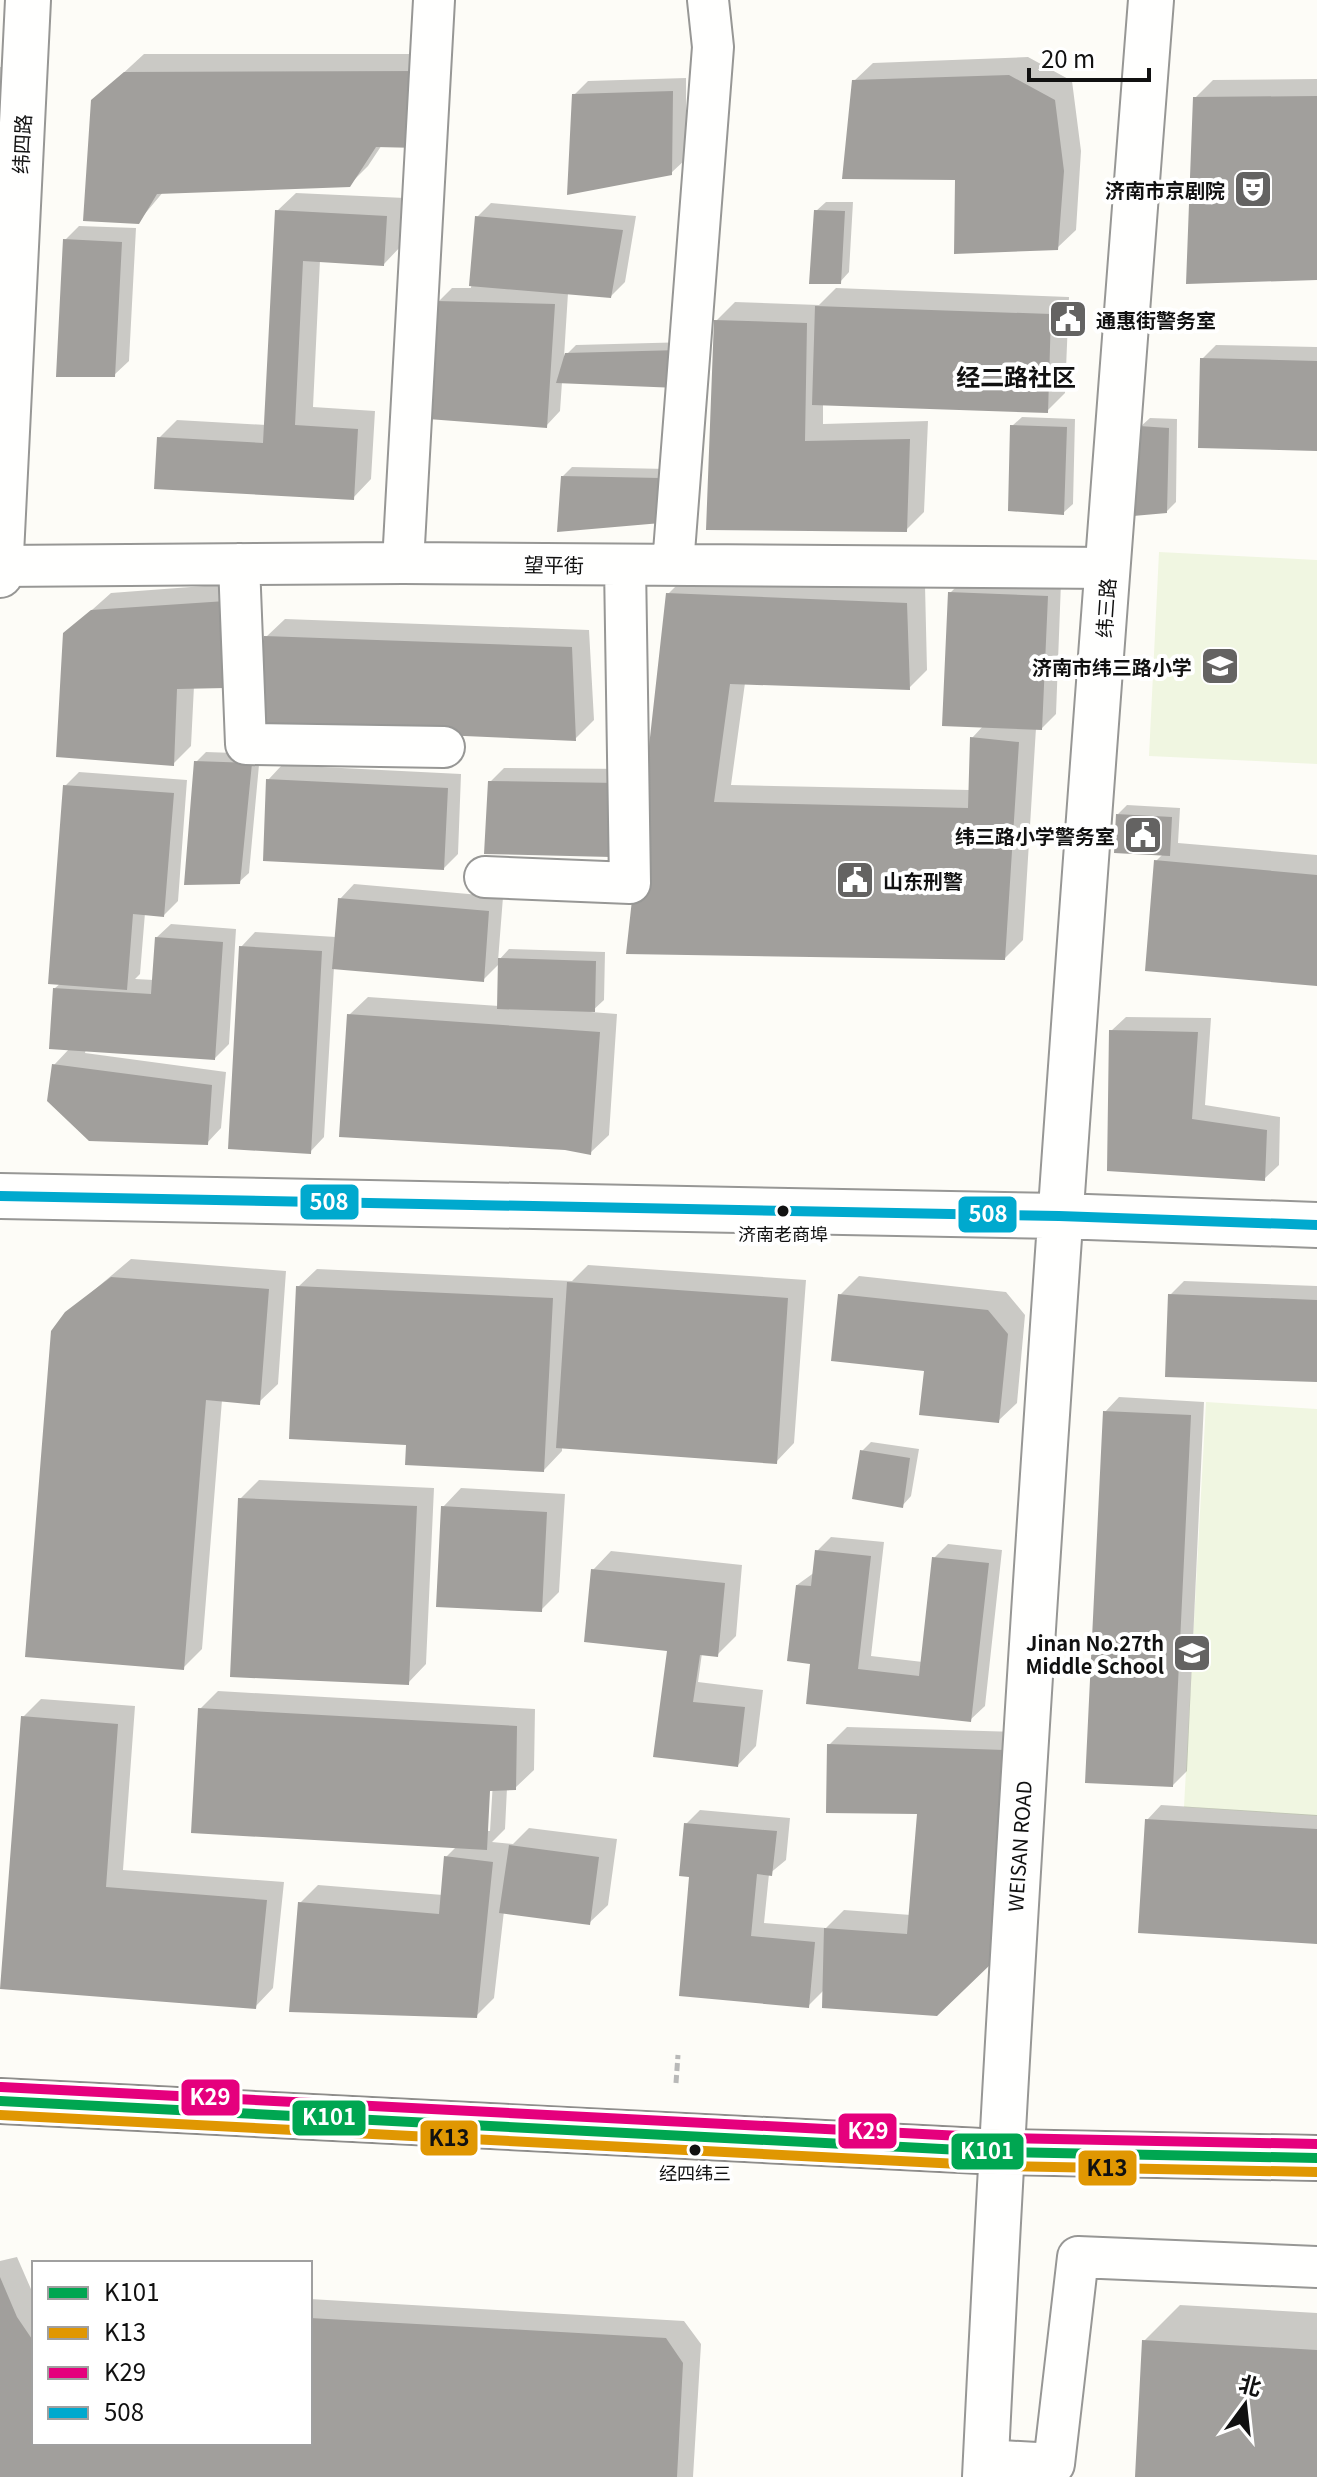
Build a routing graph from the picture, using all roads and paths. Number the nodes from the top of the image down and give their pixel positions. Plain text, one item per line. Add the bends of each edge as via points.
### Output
1 (28, 0) edge
2 (434, 0) edge
3 (708, 0) edge
4 (1151, 0) edge
5 (403, 563) junction
6 (239, 564) junction
7 (625, 565) junction
8 (673, 565) junction
9 (0, 566) edge
10 (1108, 568) junction
11 (0, 575) edge
12 (444, 747) dead end
13 (485, 877) dead end
14 (0, 1196) edge
15 (1059, 1216) junction
16 (1317, 1225) edge
17 (678, 2055) dead end
18 (676, 2083) dead end
19 (0, 2101) edge
20 (1000, 2152) junction
21 (1317, 2158) edge
22 (1317, 2267) edge
23 (985, 2468) edge

1 - 9 street, 纬四路
2 - 5 street
3 - 8 street via 713,47
4 - 10 street, 纬三路
5 - 6 street, 望平街
5 - 7 street, 望平街
6 - 9 street, 望平街
6 - 12 street via 246,744
7 - 8 street, 望平街
7 - 13 street via 630,883
8 - 10 street, 望平街
9 - 11 street, 纬四路
10 - 15 street, 纬三路
14 - 15 street
15 - 16 street
15 - 20 street, WEISAN ROAD
17 - 18 path
19 - 20 main road
20 - 21 main road
20 - 23 street, WEISAN ROAD
22 - 23 street via 1078,2257 1054,2464

